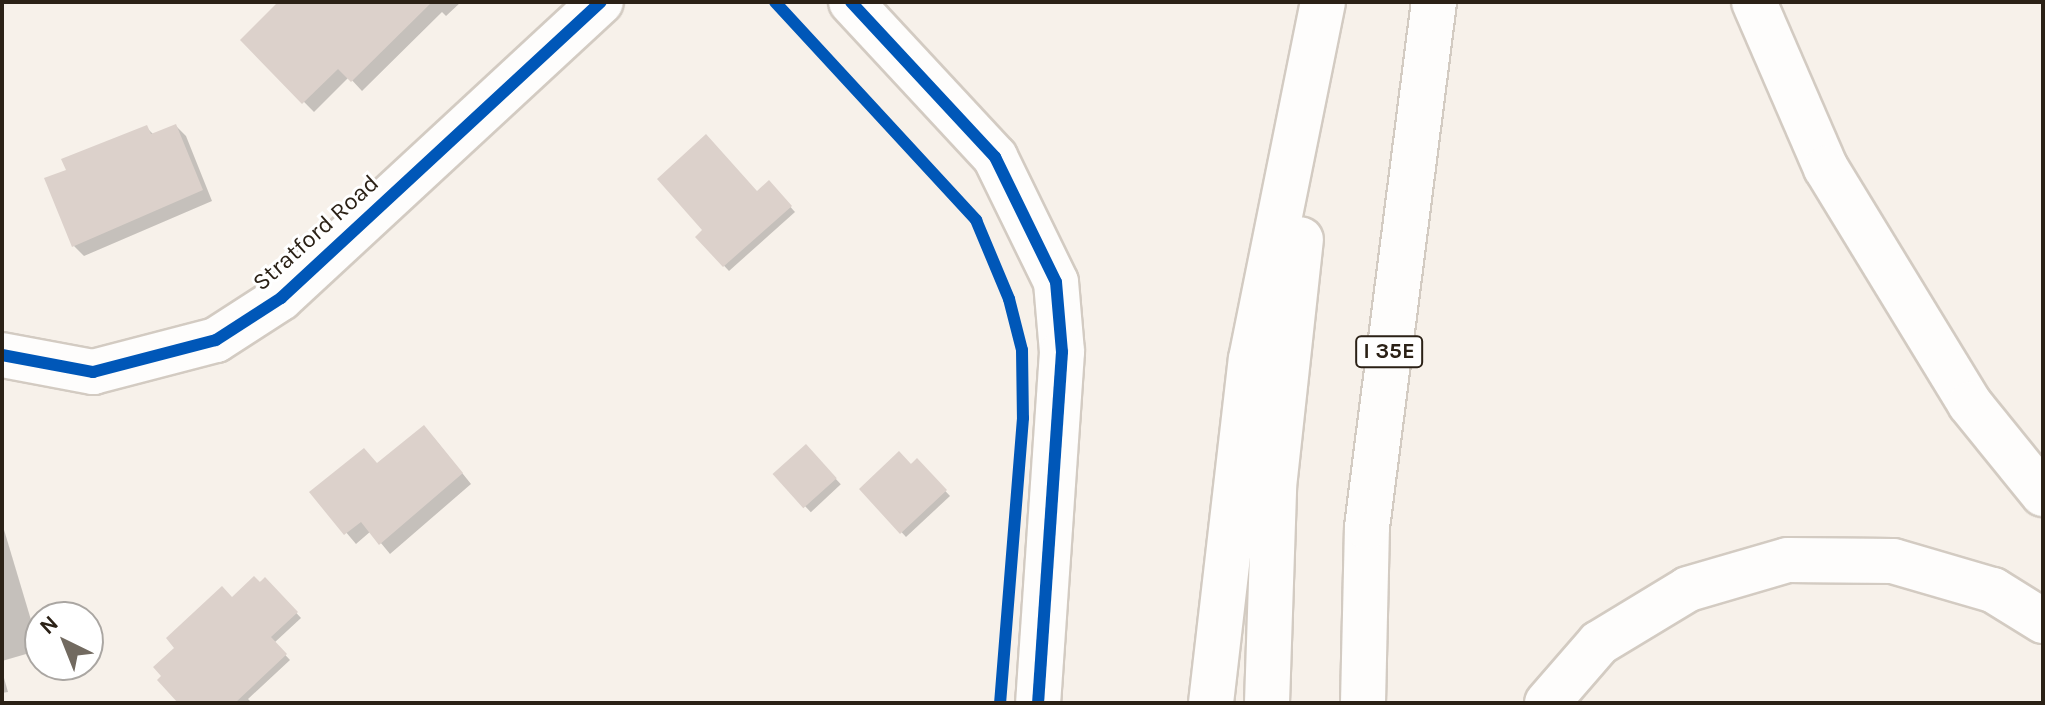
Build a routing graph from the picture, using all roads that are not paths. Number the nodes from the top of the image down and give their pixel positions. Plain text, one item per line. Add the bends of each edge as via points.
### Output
1 (601, 2) edge
2 (851, 2) edge
3 (1324, 2) edge
4 (1434, 2) edge
5 (1754, 2) edge
6 (2, 355) edge
7 (2043, 494) edge
8 (2043, 621) edge
9 (1038, 703) edge
10 (1211, 703) edge
11 (1267, 703) edge
12 (1363, 703) edge
13 (1547, 703) edge

1 - 6 main road, Stratford Road via 281,298 216,340 93,372
2 - 9 main road via 995,157 1056,282 1062,352
3 - 10 main road via 1251,359
3 - 11 main road via 1274,487
4 - 12 main road, I 35E via 1367,527
5 - 7 main road via 1826,168 1970,404
8 - 13 main road via 1993,590 1893,561 1788,560 1688,589 1599,643

